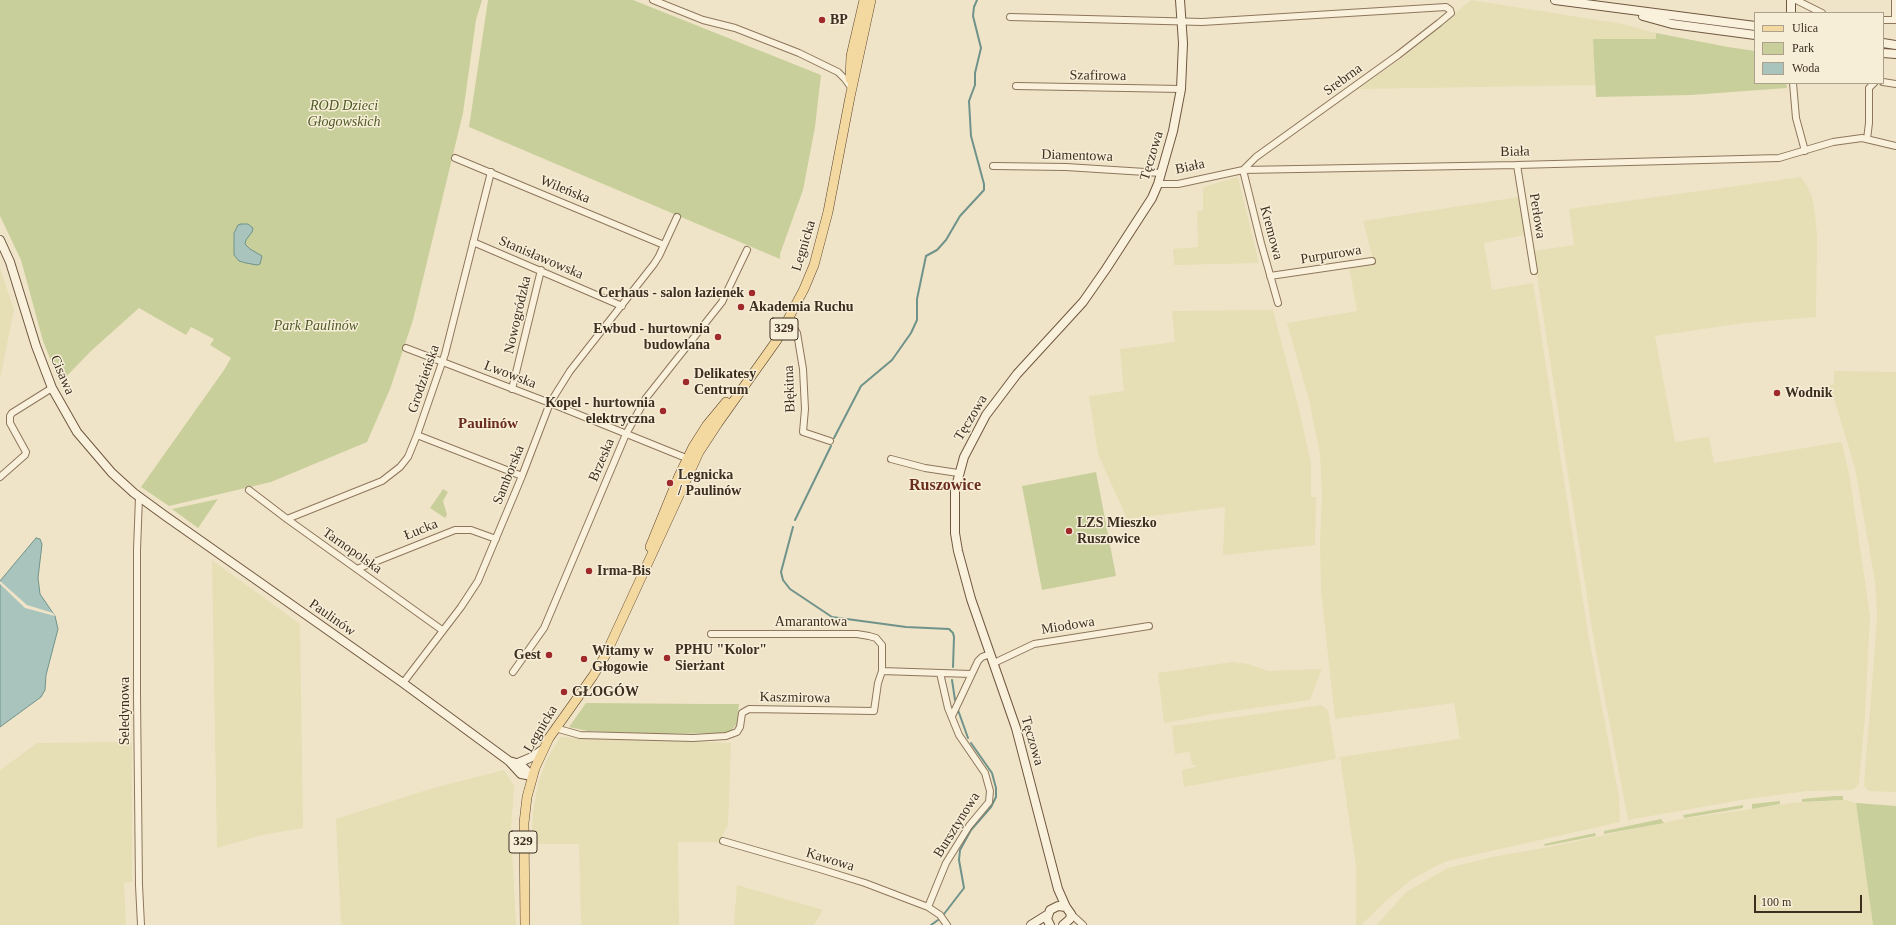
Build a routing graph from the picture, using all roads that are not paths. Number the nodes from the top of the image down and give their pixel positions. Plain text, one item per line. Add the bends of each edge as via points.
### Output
1 (653, 0) edge
2 (864, 0) edge
3 (871, 0) edge
4 (1180, 0) edge
5 (1555, 0) edge
6 (1791, 0) edge
7 (1796, 0) edge
8 (1895, 0) edge
9 (1615, 8) junction
10 (1791, 12) edge
11 (1820, 12) edge
12 (1010, 17) dead end
13 (1884, 20) edge
14 (1896, 20) edge
15 (1182, 21) junction
16 (1754, 26) edge
17 (1754, 35) edge
18 (1884, 43) edge
19 (1896, 45) edge
20 (1884, 53) edge
21 (1896, 54) edge
22 (859, 57) junction
23 (850, 67) junction
24 (838, 72) junction
25 (1884, 82) edge
26 (1794, 84) edge
27 (1873, 84) edge
28 (1896, 84) edge
29 (850, 86) junction
30 (1016, 86) dead end
31 (1180, 89) junction
32 (850, 97) junction
33 (1867, 139) junction
34 (1896, 146) edge
35 (1805, 151) junction
36 (455, 158) dead end
37 (1518, 165) junction
38 (992, 166) dead end
39 (1243, 170) junction
40 (491, 172) junction
41 (1161, 173) junction
42 (1158, 184) junction
43 (677, 217) dead end
44 (0, 240) edge
45 (473, 242) junction
46 (664, 246) junction
47 (747, 250) dead end
48 (1372, 261) dead end
49 (541, 270) junction
50 (1534, 270) dead end
51 (1270, 276) junction
52 (1278, 303) dead end
53 (622, 306) junction
54 (789, 320) junction
55 (406, 348) dead end
56 (442, 362) junction
57 (52, 388) junction
58 (512, 389) junction
59 (550, 403) junction
60 (626, 434) junction
61 (417, 435) junction
62 (830, 441) dead end
63 (891, 459) dead end
64 (690, 460) junction
65 (958, 473) junction
66 (522, 476) junction
67 (0, 477) edge
68 (249, 490) dead end
69 (139, 496) junction
70 (287, 520) junction
71 (496, 539) junction
72 (357, 569) junction
73 (1149, 626) dead end
74 (442, 630) junction
75 (711, 634) dead end
76 (990, 654) junction
77 (994, 663) junction
78 (882, 671) junction
79 (513, 672) dead end
80 (940, 673) junction
81 (971, 674) junction
82 (402, 683) junction
83 (952, 716) junction
84 (555, 728) junction
85 (542, 750) junction
86 (509, 761) junction
87 (518, 763) junction
88 (532, 776) junction
89 (723, 841) dead end
90 (1058, 889) junction
91 (928, 907) junction
92 (1054, 907) junction
93 (1066, 907) junction
94 (525, 910) junction
95 (1071, 914) junction
96 (1048, 921) edge
97 (141, 925) edge
98 (525, 925) edge
99 (528, 925) edge
100 (946, 925) edge
101 (1032, 925) edge
102 (1063, 925) edge
103 (1083, 925) edge

1 - 24 street via 693,17 736,28
2 - 23 main road, Legnicka / 329
3 - 22 main road, Legnicka / 329
4 - 15 street, Tęczowa
5 - 9 street
6 - 10 street
7 - 11 street
8 - 14 street
9 - 16 street
9 - 17 street via 1672,24
12 - 15 street
13 - 14 street
15 - 31 street, Tęczowa via 1183,63
15 - 39 street, Srebrna via 1202,22 1446,7 1451,12 1398,55 1256,157
18 - 19 street
20 - 21 street
22 - 23 street
22 - 32 main road, Legnicka / 329
23 - 24 street
23 - 29 main road, Legnicka / 329
24 - 29 street
25 - 28 street
26 - 35 street via 1796,118
27 - 33 street via 1869,88
29 - 32 main road, Legnicka / 329
30 - 31 street, Szafirowa
31 - 41 street, Tęczowa via 1173,131
32 - 54 main road, Legnicka / 329 via 822,238 814,265
33 - 34 street, Biała
33 - 35 street, Biała via 1846,139
35 - 37 street, Biała via 1779,158
36 - 40 street, Wileńska
37 - 39 street, Biała
37 - 50 street, Perłowa
38 - 41 street, Diamentowa via 1066,167
39 - 42 street, Biała via 1178,184
39 - 51 street, Kremowa
40 - 45 street, Grodzieńska
40 - 46 street, Wileńska
41 - 42 street, Tęczowa
42 - 65 street, Tęczowa via 1144,210 1083,302 1017,374 986,414 970,443
43 - 46 street, Samborska
44 - 57 street, Cisawa via 10,262
45 - 49 street, Stanisławowska
45 - 56 street, Grodzieńska
46 - 53 street, Samborska via 654,264
47 - 60 street, Brzeska via 722,302 646,398
48 - 51 street, Purpurowa
49 - 53 street, Stanisławowska
49 - 58 street, Nowogródzka
51 - 52 street, Kremowa
53 - 59 street, Samborska via 570,371
54 - 62 street, Błękitna via 797,333 803,369 803,432
54 - 64 main road, Legnicka / 329 via 770,351 743,386 707,425
55 - 56 street, Lwowska
56 - 58 street, Lwowska
56 - 61 street, Grodzieńska
57 - 67 street via 12,413 10,423 26,452
57 - 69 street, Cisawa via 64,413 90,448 112,473
58 - 59 street, Lwowska
59 - 60 street, Lwowska
59 - 66 street, Samborska
60 - 64 street, Lwowska
60 - 79 street, Brzeska via 544,628
61 - 66 street
61 - 70 street, Grodzieńska via 408,457 382,481
63 - 65 street
64 - 84 main road, Legnicka / 329 via 617,634 600,665
65 - 76 street, Tęczowa via 954,503 956,538 971,599
66 - 71 street, Samborska
68 - 70 street, Tarnopolska
69 - 82 street, Paulinów
69 - 97 street, Seledynowa via 137,696
70 - 72 street, Tarnopolska
71 - 72 street, Łucka via 471,530 455,530
71 - 74 street, Samborska via 475,586
72 - 74 street, Tarnopolska
73 - 77 street, Miodowa via 1034,644
74 - 82 street, Samborska
75 - 78 street, Amarantowa via 869,636 876,638 882,645
76 - 77 street, Tęczowa
76 - 81 street via 978,661
77 - 90 street, Tęczowa via 1016,728
78 - 80 street
78 - 84 street, Kaszmirowa via 874,711 749,709 742,713 737,732 726,736 693,738 580,735
80 - 81 street
80 - 83 street, Bursztynowa
81 - 83 street
82 - 86 street, Paulinów
83 - 91 street, Bursztynowa via 962,741 988,778 990,797 946,863
84 - 85 main road, Legnicka / 329
85 - 87 street
85 - 88 main road, Legnicka / 329
86 - 87 street, Paulinów
86 - 88 street, Paulinów via 521,774
87 - 88 street via 525,766
88 - 94 main road, 329 via 524,823
89 - 91 street, Kawowa via 827,871
90 - 92 street, Tęczowa
90 - 93 street, Tęczowa
91 - 100 street via 940,915
92 - 93 street
92 - 96 street, Tęczowa
93 - 95 street, Tęczowa
94 - 98 main road, 329
94 - 99 main road, 329
95 - 102 street via 1070,919
95 - 103 street
96 - 101 street, Tęczowa

